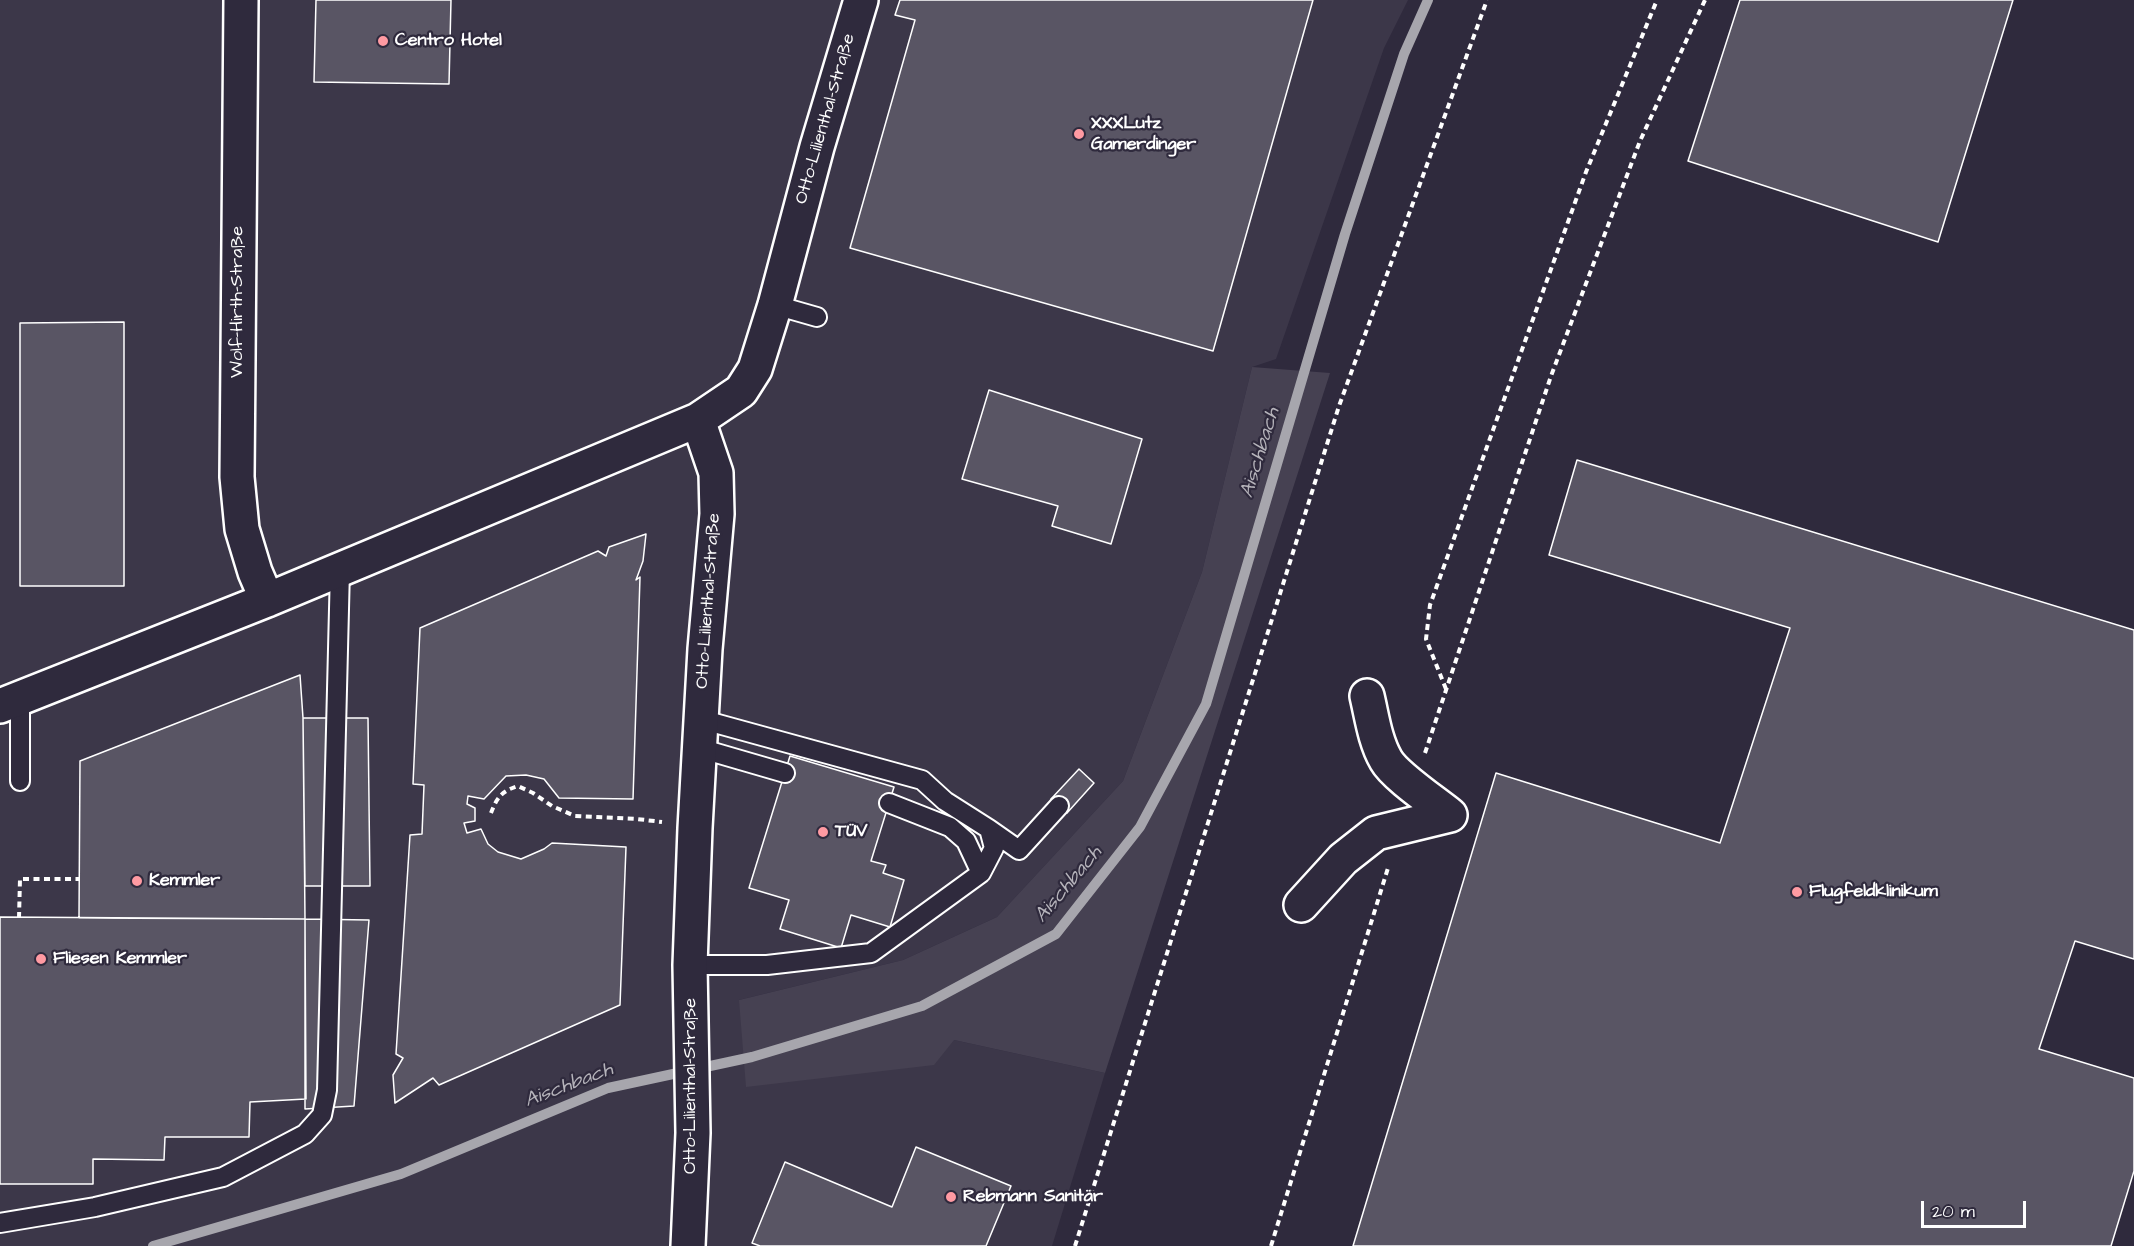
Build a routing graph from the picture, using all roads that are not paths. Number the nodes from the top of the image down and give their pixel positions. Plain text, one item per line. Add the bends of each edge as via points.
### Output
1 (241, 0) edge
2 (861, 0) edge
3 (775, 305) junction
4 (817, 317) dead end
5 (698, 420) junction
6 (340, 569) junction
7 (267, 600) junction
8 (1367, 696) dead end
9 (10, 702) edge
10 (699, 734) junction
11 (785, 772) dead end
12 (20, 781) dead end
13 (889, 803) dead end
14 (1059, 806) dead end
15 (989, 829) junction
16 (981, 873) junction
17 (1301, 905) dead end
18 (690, 965) junction
19 (0, 1223) edge
20 (688, 1246) edge

1 - 7 street, Wolf-Hirth-Straße via 237,477 242,529
2 - 3 street, Otto-Lilienthal-Straße via 816,147
3 - 4 lane
3 - 5 street, Otto-Lilienthal-Straße via 755,369 741,391
5 - 6 street
5 - 10 street, Otto-Lilienthal-Straße via 716,472 717,514
6 - 7 street
6 - 19 lane via 327,1090 322,1115 305,1134 222,1177 94,1207
7 - 9 street
8 - 17 street via 1387,761 1450,815 1376,833 1342,859
9 - 12 lane
10 - 11 lane
10 - 15 lane via 895,771 922,780 945,801
10 - 18 street, Otto-Lilienthal-Straße
13 - 16 lane via 950,827 966,841
14 - 15 lane via 1019,850
15 - 16 lane via 994,848
16 - 18 lane via 871,952 767,964
18 - 20 street, Otto-Lilienthal-Straße via 693,1133

